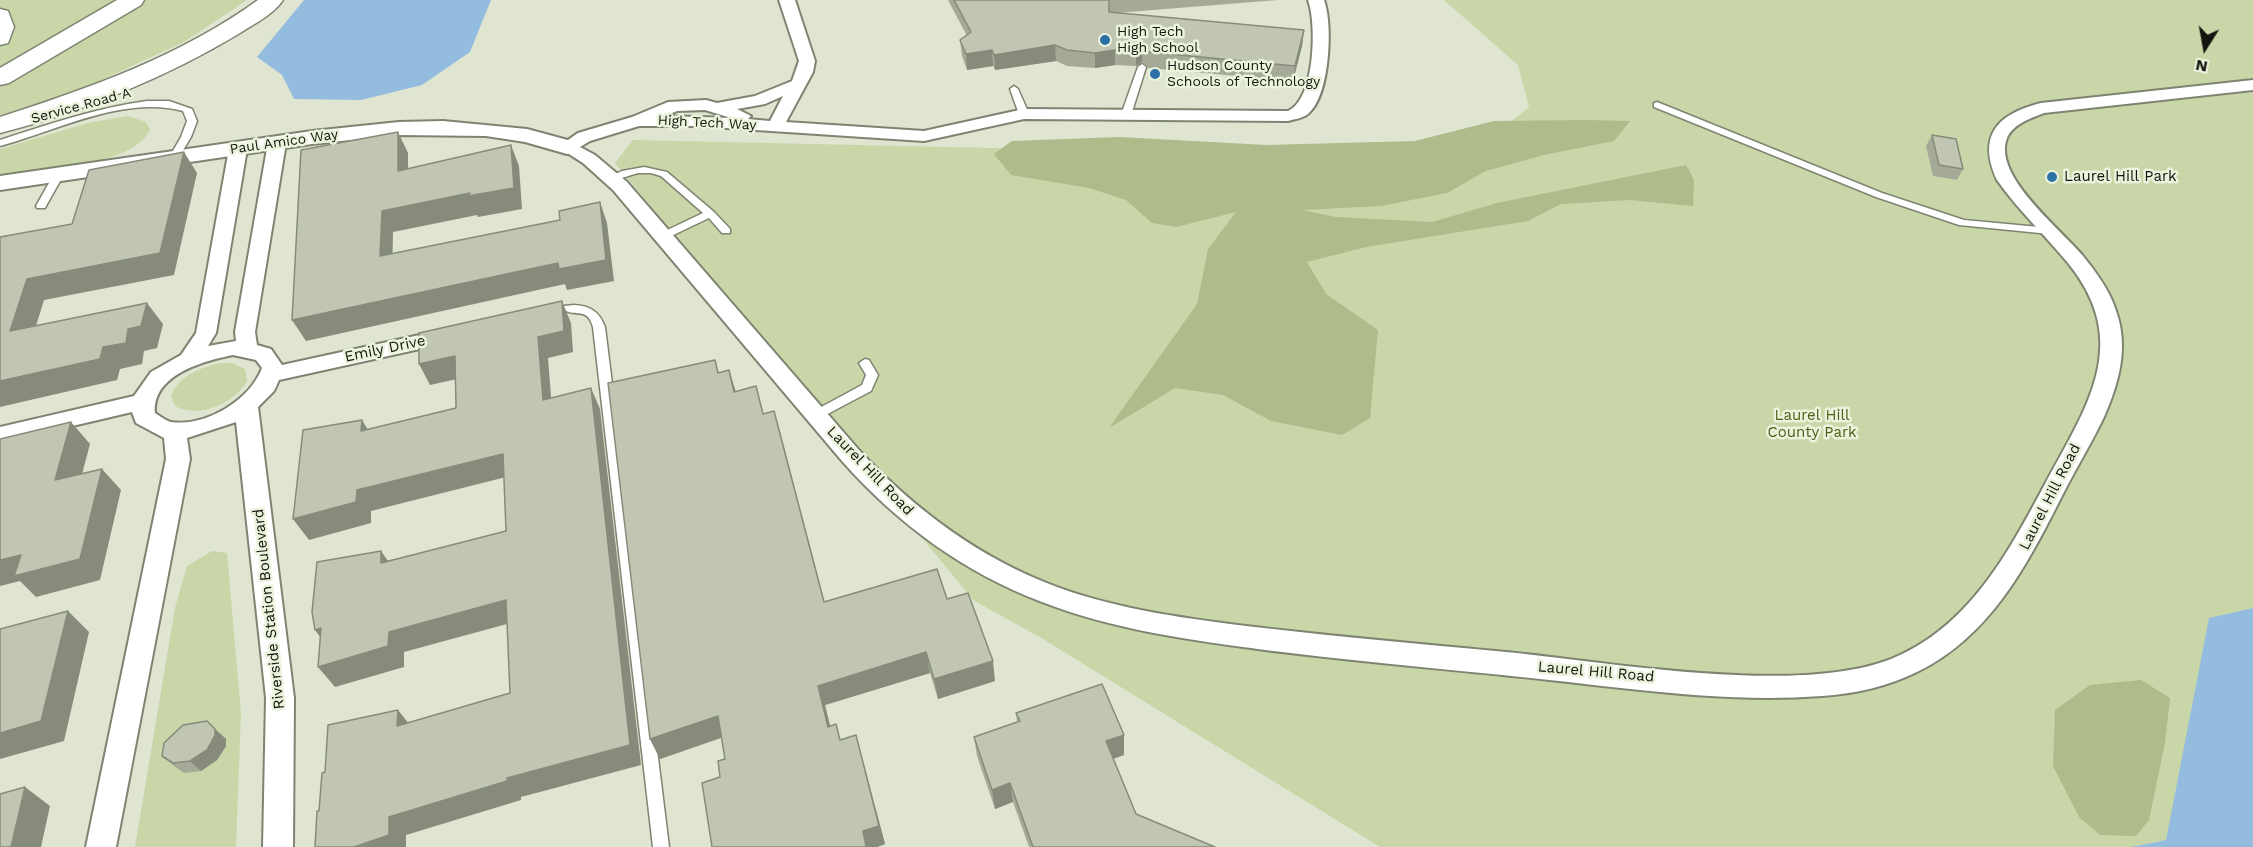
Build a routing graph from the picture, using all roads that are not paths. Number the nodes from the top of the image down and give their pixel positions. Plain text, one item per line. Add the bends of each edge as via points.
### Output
1 (133, 0) edge
2 (272, 0) edge
3 (787, 0) edge
4 (1316, 0) edge
5 (1142, 67) dead end
6 (0, 78) edge
7 (799, 84) junction
8 (2253, 86) edge
9 (1014, 89) dead end
10 (1657, 105) dead end
11 (718, 107) junction
12 (1024, 114) junction
13 (1126, 115) junction
14 (638, 121) junction
15 (0, 125) edge
16 (775, 127) junction
17 (277, 142) junction
18 (0, 143) edge
19 (567, 147) junction
20 (238, 149) junction
21 (174, 158) junction
22 (59, 174) junction
23 (612, 178) junction
24 (0, 183) edge
25 (41, 206) dead end
26 (710, 214) junction
27 (726, 231) dead end
28 (2050, 231) junction
29 (663, 236) junction
30 (568, 309) joint
31 (545, 314) edge
32 (464, 332) edge
33 (247, 349) junction
34 (190, 358) junction
35 (865, 363) dead end
36 (273, 374) junction
37 (142, 402) junction
38 (247, 407) junction
39 (816, 415) junction
40 (175, 430) junction
41 (0, 435) edge
42 (100, 847) edge
43 (278, 847) edge
44 (661, 847) edge

1 - 6 highway
2 - 15 highway via 233,25 129,77
3 - 7 street, High Tech Way via 807,56 807,67
4 - 13 street, High Tech Way via 1322,29 1312,93 1304,109 1269,117
5 - 13 lane
7 - 11 street, High Tech Way via 759,100
7 - 16 street, High Tech Way
8 - 28 street, Laurel Hill Road via 2055,106 2027,113 2008,124 1995,148 2000,168 2014,192
9 - 12 lane
10 - 28 lane via 1879,195 1963,223
11 - 14 street, High Tech Way via 674,106
11 - 16 street, High Tech Way
12 - 13 street, High Tech Way
12 - 16 street, High Tech Way via 936,135
14 - 16 street, High Tech Way
14 - 19 street, High Tech Way via 590,134
17 - 19 street, Paul Amico Way via 363,132 442,129 524,135
17 - 20 street, Paul Amico Way
17 - 33 street via 245,332
18 - 21 lane, Service Road A via 122,108 164,103 181,106 192,116
19 - 23 street, Laurel Hill Road
20 - 21 street, Paul Amico Way
20 - 34 street via 206,333
21 - 22 street, Paul Amico Way
22 - 24 street, Paul Amico Way
22 - 25 lane
23 - 26 lane via 642,169 656,171
23 - 29 street, Laurel Hill Road
26 - 27 lane
26 - 29 lane
28 - 39 street, Laurel Hill Road via 2093,282 2107,314 2113,346 2105,391 2014,566 1980,611 1957,634 1913,662 1857,680 1789,686 1378,652 1206,632 1092,610 1021,583 933,532 898,504
29 - 39 street, Laurel Hill Road
30 - 31 street
30 - 44 lane via 584,309 597,320
32 - 36 street, Emily Drive
33 - 34 street via 219,350
33 - 36 street via 269,360
34 - 37 street via 157,380
35 - 39 lane via 872,375 867,388
36 - 38 street via 265,390
37 - 40 street via 148,423
37 - 41 street
38 - 40 street via 222,420
38 - 43 street, Riverside Station Boulevard via 280,698
40 - 42 street via 178,459

